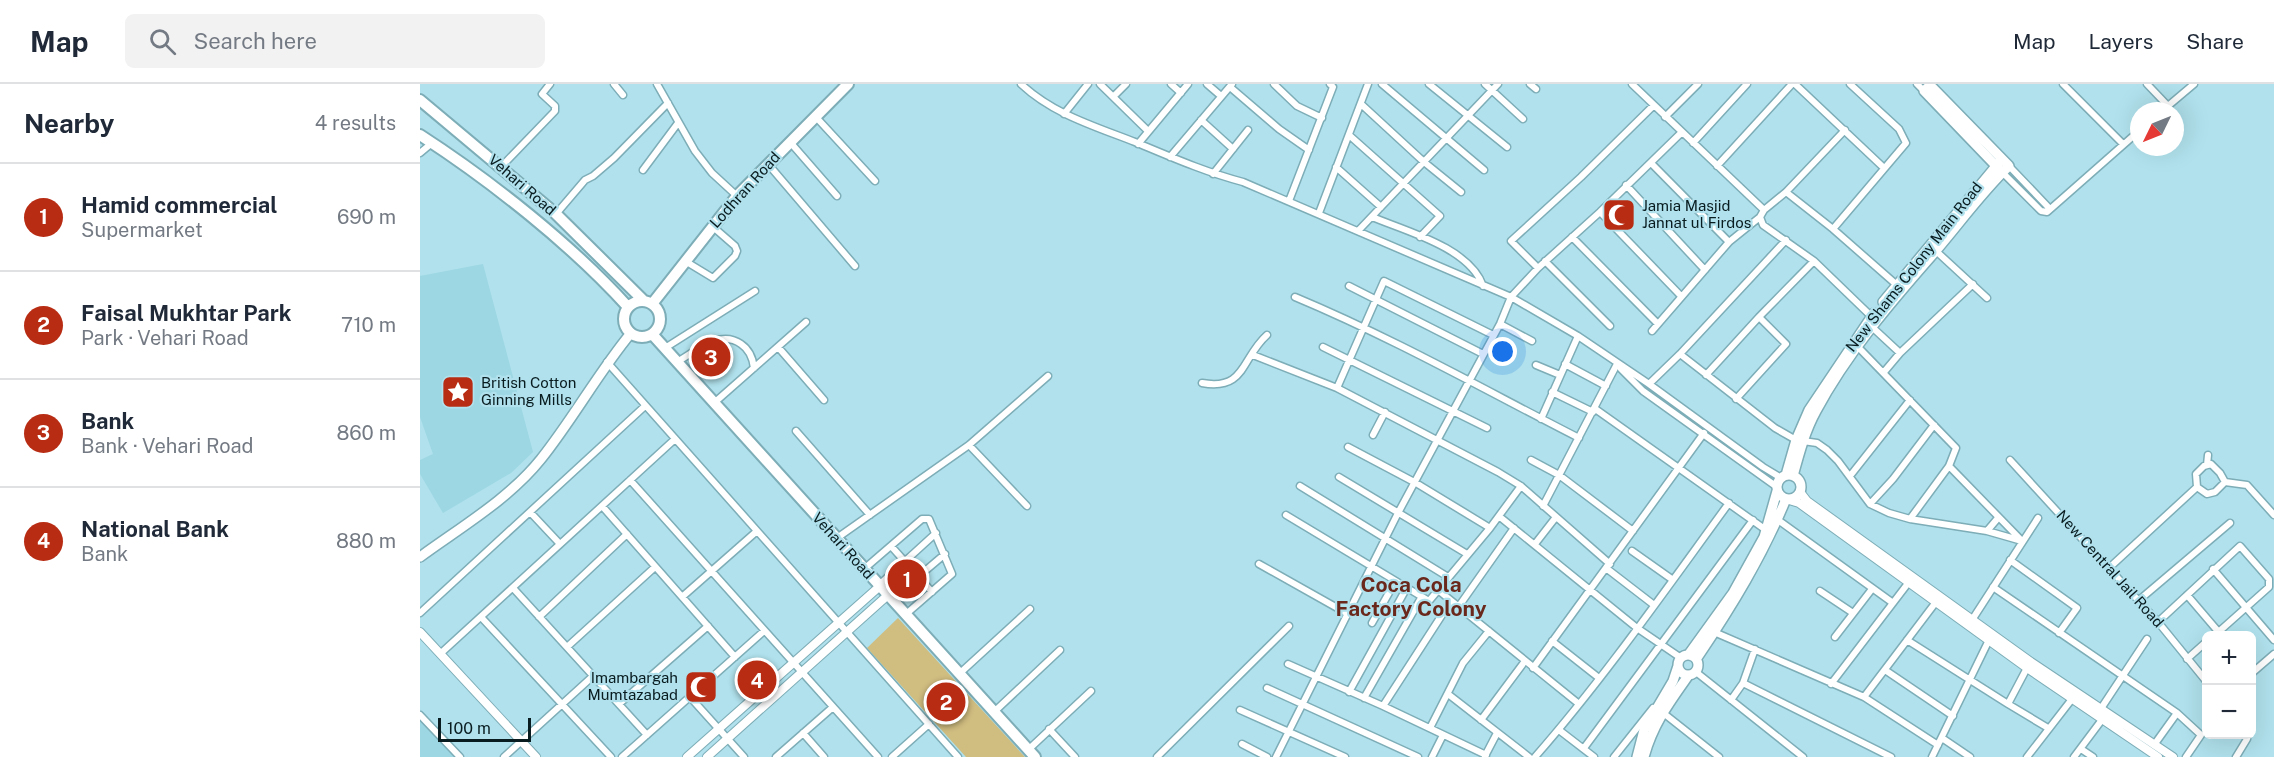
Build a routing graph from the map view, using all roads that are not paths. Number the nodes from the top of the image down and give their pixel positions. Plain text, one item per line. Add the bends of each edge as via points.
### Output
1 (550, 84) edge
2 (614, 84) edge
3 (657, 84) edge
4 (848, 84) edge
5 (1021, 84) edge
6 (1088, 84) edge
7 (1100, 84) edge
8 (1126, 84) edge
9 (1171, 84) edge
10 (1188, 84) edge
11 (1207, 84) edge
12 (1274, 84) edge
13 (1330, 84) edge
14 (1368, 84) edge
15 (1382, 84) edge
16 (1429, 84) edge
17 (1485, 84) edge
18 (1498, 84) edge
19 (1530, 84) edge
20 (1632, 84) edge
21 (1698, 84) edge
22 (1747, 84) edge
23 (1794, 84) edge
24 (1850, 84) edge
25 (1945, 84) edge
26 (2062, 84) edge
27 (2147, 84) edge
28 (2194, 84) edge
29 (1231, 85) edge
30 (1928, 88) edge
31 (1536, 89) dead end
32 (1492, 91) junction
33 (1181, 93) junction
34 (623, 95) dead end
35 (1114, 96) junction
36 (1221, 96) junction
37 (420, 100) edge
38 (2164, 102) edge
39 (2173, 102) edge
40 (668, 103) junction
41 (1361, 104) junction
42 (1653, 106) junction
43 (1064, 114) junction
44 (1469, 115) junction
45 (815, 116) junction
46 (1665, 117) junction
47 (1323, 118) junction
48 (1523, 119) dead end
49 (1201, 120) junction
50 (678, 123) junction
51 (1248, 130) dead end
52 (1845, 130) junction
53 (1148, 131) junction
54 (1681, 133) junction
55 (420, 135) edge
56 (1349, 135) junction
57 (1446, 138) junction
58 (2130, 138) edge
59 (790, 141) junction
60 (432, 143) junction
61 (1693, 143) junction
62 (1138, 144) junction
63 (2123, 144) junction
64 (1507, 147) dead end
65 (1233, 149) junction
66 (1309, 150) junction
67 (420, 153) edge
68 (1170, 158) junction
69 (1425, 162) junction
70 (1651, 163) junction
71 (768, 164) junction
72 (502, 166) junction
73 (1717, 166) junction
74 (2002, 166) junction
75 (1336, 167) junction
76 (1884, 168) junction
77 (643, 170) dead end
78 (1484, 170) dead end
79 (1213, 174) junction
80 (875, 181) dead end
81 (1403, 184) junction
82 (1626, 185) junction
83 (1461, 192) dead end
84 (1786, 192) junction
85 (737, 196) junction
86 (837, 196) dead end
87 (1289, 201) junction
88 (1381, 207) junction
89 (1764, 210) junction
90 (1600, 212) junction
91 (1319, 213) junction
92 (556, 214) junction
93 (1371, 217) junction
94 (1760, 217) junction
95 (712, 226) junction
96 (1833, 229) junction
97 (1358, 231) junction
98 (1420, 237) junction
99 (1572, 237) junction
100 (1786, 240) junction
101 (1729, 242) junction
102 (1936, 251) junction
103 (685, 261) junction
104 (1545, 261) junction
105 (1814, 261) junction
106 (855, 266) dead end
107 (1538, 268) junction
108 (1705, 270) junction
109 (1973, 284) junction
110 (1349, 286) dead end
111 (1483, 286) junction
112 (1899, 287) junction
113 (755, 291) dead end
114 (1681, 296) junction
115 (1295, 297) dead end
116 (1511, 297) junction
117 (1375, 298) junction
118 (1987, 298) dead end
119 (648, 302) junction
120 (628, 308) junction
121 (1759, 317) junction
122 (806, 322) dead end
123 (1873, 322) junction
124 (1500, 324) junction
125 (1658, 324) junction
126 (1610, 326) dead end
127 (1363, 327) junction
128 (1652, 331) dead end
129 (631, 333) junction
130 (652, 334) junction
131 (1267, 335) dead end
132 (1493, 336) junction
133 (1578, 336) junction
134 (1532, 340) dead end
135 (778, 347) junction
136 (1323, 347) dead end
137 (1858, 347) junction
138 (665, 348) junction
139 (1900, 353) junction
140 (1483, 354) junction
141 (1680, 354) junction
142 (1253, 355) junction
143 (1349, 358) junction
144 (608, 362) junction
145 (677, 362) junction
146 (1565, 364) junction
147 (1617, 364) junction
148 (1536, 365) dead end
149 (754, 368) junction
150 (1884, 372) junction
151 (1560, 375) junction
152 (1706, 375) junction
153 (1047, 376) dead end
154 (1469, 380) junction
155 (1202, 383) dead end
156 (1649, 384) junction
157 (1606, 386) junction
158 (1337, 388) junction
159 (1552, 392) junction
160 (1736, 399) junction
161 (824, 400) dead end
162 (1910, 400) junction
163 (714, 403) junction
164 (645, 406) junction
165 (1594, 410) junction
166 (1452, 411) junction
167 (1385, 412) junction
168 (1541, 419) junction
169 (1692, 420) junction
170 (1934, 425) junction
171 (1487, 428) dead end
172 (796, 431) dead end
173 (1704, 433) junction
174 (1373, 435) dead end
175 (1579, 438) junction
176 (675, 439) junction
177 (1437, 440) junction
178 (1800, 440) junction
179 (969, 446) junction
180 (1348, 447) dead end
181 (2208, 455) dead end
182 (1531, 460) dead end
183 (2010, 460) dead end
184 (2207, 465) junction
185 (1948, 466) junction
186 (1680, 467) junction
187 (1559, 475) junction
188 (1787, 476) junction
189 (1850, 476) junction
190 (1339, 477) dead end
191 (630, 480) junction
192 (2225, 482) junction
193 (1416, 483) junction
194 (1300, 486) dead end
195 (1521, 486) junction
196 (2197, 488) junction
197 (1777, 489) junction
198 (1800, 492) junction
199 (1788, 499) junction
200 (1729, 503) junction
201 (1870, 504) junction
202 (602, 506) junction
203 (1027, 506) dead end
204 (1543, 506) junction
205 (530, 512) junction
206 (1398, 513) junction
207 (870, 515) junction
208 (1286, 515) dead end
209 (2274, 515) edge
210 (1500, 517) junction
211 (1556, 517) junction
212 (1998, 518) junction
213 (2038, 518) dead end
214 (1910, 519) junction
215 (1753, 520) junction
216 (1778, 520) junction
217 (2230, 523) dead end
218 (1491, 528) junction
219 (1514, 528) junction
220 (1766, 530) junction
221 (757, 531) junction
222 (1633, 531) junction
223 (1987, 531) junction
224 (936, 533) junction
225 (627, 534) junction
226 (837, 538) junction
227 (1385, 538) junction
228 (2022, 541) junction
229 (560, 544) junction
230 (1535, 544) junction
231 (891, 546) junction
232 (1632, 551) dead end
233 (945, 554) junction
234 (1467, 554) junction
235 (1876, 555) junction
236 (420, 557) edge
237 (2010, 560) junction
238 (905, 561) junction
239 (1259, 564) dead end
240 (1608, 566) junction
241 (655, 567) junction
242 (1371, 567) junction
243 (864, 568) junction
244 (2109, 568) junction
245 (2213, 569) junction
246 (711, 572) junction
247 (919, 577) junction
248 (1448, 577) junction
249 (1673, 580) junction
250 (1395, 582) junction
251 (1909, 582) junction
252 (879, 585) junction
253 (1994, 587) junction
254 (513, 588) junction
255 (1406, 589) junction
256 (1590, 589) junction
257 (1872, 589) junction
258 (1438, 590) junction
259 (1820, 591) dead end
260 (932, 592) junction
261 (2187, 595) junction
262 (682, 597) junction
263 (890, 597) junction
264 (1421, 598) junction
265 (1451, 601) junction
266 (2138, 601) junction
267 (1936, 602) junction
268 (1893, 603) junction
269 (1654, 605) junction
270 (1458, 606) junction
271 (1949, 607) junction
272 (2246, 608) junction
273 (1030, 609) dead end
274 (420, 613) edge
275 (1853, 613) junction
276 (1348, 614) junction
277 (905, 615) junction
278 (481, 616) junction
279 (539, 617) junction
280 (1972, 620) junction
281 (838, 622) junction
282 (2158, 622) junction
283 (1372, 623) dead end
284 (708, 626) junction
285 (1289, 626) dead end
286 (1637, 628) junction
287 (764, 631) junction
288 (1489, 631) junction
289 (2216, 631) edge
290 (2221, 631) edge
291 (420, 632) edge
292 (847, 632) junction
293 (1714, 632) junction
294 (2059, 633) junction
295 (1835, 637) dead end
296 (2147, 639) dead end
297 (1907, 640) junction
298 (1989, 640) junction
299 (2274, 640) edge
300 (1552, 641) junction
301 (1661, 645) junction
302 (2202, 646) edge
303 (567, 647) junction
304 (1755, 649) junction
305 (1060, 650) dead end
306 (440, 654) junction
307 (2274, 654) edge
308 (735, 657) junction
309 (1686, 659) junction
310 (2187, 659) junction
311 (793, 662) junction
312 (1525, 662) junction
313 (1288, 664) dead end
314 (1533, 668) junction
315 (2027, 668) junction
316 (2256, 669) edge
317 (1885, 670) junction
318 (801, 672) junction
319 (958, 674) junction
320 (1692, 674) junction
321 (593, 676) junction
322 (2202, 676) edge
323 (1315, 677) junction
324 (2122, 677) junction
325 (1599, 678) junction
326 (2049, 679) junction
327 (1970, 682) junction
328 (1743, 683) junction
329 (1831, 684) junction
330 (1267, 688) dead end
331 (1091, 691) dead end
332 (1349, 692) junction
333 (1448, 694) junction
334 (690, 697) junction
335 (1864, 698) junction
336 (1364, 699) junction
337 (2072, 699) junction
338 (1731, 700) junction
339 (562, 704) junction
340 (620, 704) junction
341 (1301, 704) junction
342 (1579, 704) junction
343 (2008, 704) junction
344 (1383, 706) junction
345 (833, 707) junction
346 (1660, 708) junction
347 (1240, 710) dead end
348 (993, 712) junction
349 (2176, 712) junction
350 (420, 715) edge
351 (2103, 715) junction
352 (1953, 716) junction
353 (1481, 720) junction
354 (929, 724) junction
355 (1430, 728) junction
356 (2049, 728) junction
357 (719, 729) junction
358 (1049, 729) junction
359 (1558, 729) junction
360 (1289, 732) junction
361 (803, 733) junction
362 (1497, 733) junction
363 (647, 735) junction
364 (1443, 735) junction
365 (1942, 738) junction
366 (727, 739) junction
367 (2247, 739) edge
368 (521, 741) junction
369 (1242, 744) dead end
370 (1938, 745) junction
371 (2154, 745) junction
372 (1584, 748) junction
373 (2081, 748) junction
374 (1031, 753) edge
375 (1252, 754) edge
376 (1486, 756) edge
377 (460, 757) edge
378 (504, 757) edge
379 (536, 757) edge
380 (611, 757) edge
381 (622, 757) edge
382 (687, 757) edge
383 (707, 757) edge
384 (744, 757) edge
385 (776, 757) edge
386 (825, 757) edge
387 (878, 757) edge
388 (892, 757) edge
389 (958, 757) edge
390 (1075, 757) edge
391 (1157, 757) edge
392 (1267, 757) edge
393 (1276, 757) edge
394 (1345, 757) edge
395 (1418, 757) edge
396 (1432, 757) edge
397 (1529, 757) edge
398 (1534, 757) edge
399 (1594, 757) edge
400 (1614, 757) edge
401 (1637, 757) edge
402 (1644, 757) edge
403 (1719, 757) edge
404 (1803, 757) edge
405 (1891, 757) edge
406 (1932, 757) edge
407 (1970, 757) edge
408 (2027, 757) edge
409 (2074, 757) edge
410 (2093, 757) edge
411 (2158, 757) edge
412 (2173, 757) edge
413 (2186, 757) edge
414 (2236, 757) edge

1 - 72 street via 542,94 555,106 555,111
2 - 34 street
3 - 40 street
4 - 45 main road, Lodhran Road
5 - 43 street
6 - 43 street
7 - 35 street
8 - 35 street
9 - 33 street
10 - 33 street
11 - 36 street
12 - 47 street via 1297,106
13 - 47 street via 1333,87
14 - 41 street
15 - 57 street
16 - 44 street
17 - 32 street
18 - 32 street
19 - 31 street
20 - 42 street
21 - 46 street
22 - 61 street
23 - 52 street
23 - 73 street
24 - 76 street via 1899,129 1906,143
25 - 30 main road
26 - 63 street
27 - 38 street
28 - 39 street
29 - 36 street
29 - 66 street via 1279,129
30 - 74 main road
32 - 44 street
32 - 48 street
33 - 53 street
35 - 53 street
36 - 49 street
37 - 72 main road, Vehari Road
40 - 50 street
40 - 92 street via 614,158 585,180
41 - 56 street
41 - 69 street
42 - 46 street
42 - 107 street via 1510,242
43 - 62 street
44 - 57 street
44 - 64 street
45 - 59 main road, Lodhran Road
45 - 80 street
46 - 54 street
47 - 66 street
49 - 65 street
49 - 68 street
50 - 77 street
50 - 85 street via 694,151
51 - 65 street
52 - 76 street
52 - 84 street
53 - 62 street
54 - 61 street
54 - 70 street
55 - 60 main road, Vehari Road
56 - 75 street
56 - 81 street
57 - 69 street
57 - 78 street
58 - 63 street
59 - 71 main road, Lodhran Road
59 - 86 street
60 - 67 street
60 - 120 main road, Vehari Road via 520,209 605,282
61 - 73 street
62 - 68 street
63 - 74 street via 2050,209
65 - 79 street
66 - 87 street
68 - 79 street
69 - 81 street
69 - 83 street
70 - 82 street
70 - 101 street
71 - 85 main road, Lodhran Road
71 - 106 street
72 - 92 main road, Vehari Road
73 - 89 street
74 - 102 main road, New Shams Colony Main Road
74 - 112 main road, New Shams Colony Main Road
75 - 88 street
75 - 91 street
76 - 96 street
79 - 87 street
81 - 88 street
81 - 98 street via 1440,216
82 - 90 street
82 - 108 street
84 - 89 street
84 - 96 street
85 - 95 main road, Lodhran Road
87 - 91 street
88 - 93 street
89 - 94 street
90 - 99 street
90 - 114 street
91 - 97 street
92 - 119 main road, Vehari Road
93 - 97 street
93 - 98 street
94 - 100 street via 1763,225
94 - 101 street
95 - 103 main road, Lodhran Road
95 - 103 street via 735,246 735,256 713,278
96 - 112 street
97 - 111 street
98 - 111 street via 1457,254
99 - 104 street
99 - 125 street
100 - 105 street
100 - 141 street
101 - 108 street
102 - 109 street
102 - 112 main road, New Shams Colony Main Road
103 - 119 main road, Lodhran Road
104 - 107 street
104 - 126 street
105 - 121 street
105 - 123 street
107 - 116 street
108 - 114 street
109 - 118 street
109 - 139 street
110 - 117 street
111 - 116 street
112 - 123 main road, New Shams Colony Main Road
113 - 138 street
114 - 125 street
115 - 127 street
116 - 124 street
116 - 133 street
117 - 127 street
117 - 132 street via 1386,281
117 - 140 street
119 - 120 main road via 635,302
119 - 130 main road via 657,308 661,319
120 - 129 main road via 624,321
121 - 152 street
121 - 160 street via 1786,344
122 - 135 street
123 - 137 main road, New Shams Colony Main Road
123 - 139 street
123 - 178 main road, New Shams Colony Main Road via 1822,387 1809,410
124 - 132 street
124 - 134 street
125 - 128 street
127 - 143 street
127 - 154 street
129 - 130 main road via 641,337
129 - 144 main road
130 - 138 main road, Vehari Road
131 - 142 street
132 - 140 street
133 - 146 street
133 - 147 street
135 - 149 street
135 - 161 street
136 - 143 street
137 - 150 street
137 - 178 main road, New Shams Colony Main Road
138 - 145 main road, Vehari Road
139 - 150 street
140 - 154 street
141 - 152 street
141 - 156 street
142 - 155 street via 1232,381
142 - 158 street
143 - 158 street
143 - 166 street
144 - 164 street
144 - 236 main road via 539,461 510,490
145 - 149 street via 723,338 744,345
145 - 163 main road, Vehari Road
146 - 151 street
146 - 157 street
147 - 156 street
147 - 157 street
147 - 169 street via 1643,391
148 - 151 street
149 - 163 street
150 - 162 street
151 - 159 street
152 - 160 street
153 - 179 street
154 - 166 street
154 - 168 street
156 - 169 street
157 - 165 street
158 - 167 street
159 - 165 street
159 - 168 street
160 - 178 street via 1775,428
162 - 170 street
162 - 189 street
163 - 226 main road, Vehari Road
164 - 176 street
164 - 205 street
165 - 175 street
165 - 186 street
166 - 171 street
166 - 177 street
167 - 174 street
167 - 177 street
168 - 175 street
169 - 173 street
169 - 188 street via 1763,467
170 - 185 street via 1956,448
170 - 201 street
172 - 207 street
173 - 186 street
173 - 197 street
175 - 187 street
176 - 191 street
176 - 221 street
177 - 193 street
177 - 195 street
178 - 188 main road, New Shams Colony Main Road
178 - 189 street via 1817,443 1827,450
179 - 203 street
179 - 207 street
180 - 193 street
181 - 184 street
182 - 187 street
183 - 244 street, New Central Jail Road
184 - 192 street via 2220,472
184 - 196 street via 2196,474
185 - 212 street
185 - 214 street
186 - 200 street
186 - 222 street
187 - 204 street
187 - 222 street
188 - 197 main road
188 - 198 main road via 1800,484
189 - 201 street
190 - 206 street
191 - 202 street
191 - 246 street
192 - 196 street via 2216,492 2207,494
192 - 209 street via 2247,485
193 - 206 street
193 - 218 street
194 - 227 street
195 - 204 street
195 - 210 street
196 - 244 street
197 - 199 main road
197 - 220 main road
198 - 199 main road
198 - 235 street
199 - 216 main road
199 - 235 street
200 - 215 street
200 - 249 street
201 - 214 street
202 - 225 street
202 - 229 street
204 - 211 street
205 - 229 street
205 - 274 street
206 - 227 street
206 - 234 street
207 - 226 street
208 - 242 street
210 - 218 street
210 - 219 street
211 - 230 street
211 - 240 street
212 - 223 street
212 - 228 street
213 - 228 street
214 - 223 street
215 - 220 street
215 - 301 street
216 - 257 street
216 - 293 main road via 1748,580
217 - 266 street
218 - 234 street
219 - 230 street
219 - 270 street
220 - 309 main road via 1733,592
221 - 246 street
221 - 281 street
222 - 240 street
223 - 228 street
224 - 231 street via 925,518
224 - 233 street
224 - 238 street
225 - 241 street
225 - 279 street
226 - 243 main road, Vehari Road
227 - 242 street
227 - 248 street
228 - 237 street
229 - 254 street
230 - 256 street
231 - 238 street
231 - 243 street
232 - 249 street
233 - 247 street
233 - 260 street via 952,574
234 - 248 street
235 - 251 street
235 - 271 street
237 - 253 street
237 - 294 street via 2076,608
238 - 247 street
238 - 252 street
239 - 276 street
240 - 256 street
240 - 269 street
241 - 262 street
241 - 303 street
242 - 250 street
242 - 276 street
243 - 252 main road, Vehari Road
244 - 266 street, New Central Jail Road
245 - 261 street
245 - 272 street
245 - 272 street via 2240,546 2269,579 2269,588
246 - 262 street
246 - 287 street
247 - 260 street
247 - 263 street
248 - 258 street
249 - 269 street
250 - 255 street
250 - 283 street
251 - 267 street
251 - 268 street
252 - 263 main road, Vehari Road
252 - 281 street
253 - 280 street
253 - 294 street
254 - 278 street
254 - 279 street
255 - 264 street
255 - 332 street
256 - 286 street
256 - 300 street
257 - 268 street
257 - 275 street
258 - 264 street via 1429,601
258 - 265 street
259 - 275 street
260 - 277 street
261 - 282 street
261 - 289 street
262 - 284 street
263 - 277 main road, Vehari Road
263 - 292 street
264 - 336 street
265 - 270 street
265 - 344 street
266 - 282 street, New Central Jail Road
267 - 271 street
267 - 297 street
268 - 329 street
269 - 286 street
270 - 288 street
271 - 280 street
271 - 298 street
272 - 290 street
272 - 299 street
273 - 319 street
275 - 295 street
276 - 323 street
277 - 319 main road, Vehari Road
278 - 306 street
278 - 339 street
279 - 303 street
280 - 326 street
281 - 292 street
281 - 311 street
282 - 310 street, New Central Jail Road
284 - 308 street
284 - 340 street
285 - 391 street
286 - 301 street
286 - 325 street
287 - 308 street
287 - 311 street
288 - 312 street
288 - 333 street via 1463,663
291 - 306 street
292 - 318 street
292 - 354 street
293 - 304 street
293 - 309 main road
294 - 324 street
296 - 324 street
297 - 317 street
297 - 327 street
298 - 315 street
298 - 327 street
300 - 314 street
300 - 325 street
301 - 309 street
301 - 372 street
302 - 310 street
303 - 321 street
304 - 328 street
304 - 329 street
305 - 348 street
306 - 368 street
307 - 316 street
308 - 334 street
309 - 320 main road via 1683,674
309 - 320 main road via 1699,666
309 - 346 main road
310 - 322 street, New Central Jail Road
311 - 318 street
311 - 357 street
312 - 314 street
312 - 353 street
313 - 323 street
314 - 342 street
315 - 326 street
315 - 343 street
317 - 335 street
317 - 352 street
318 - 345 street
318 - 366 street
319 - 348 main road, Vehari Road
320 - 338 street
320 - 346 main road
321 - 339 street
321 - 340 street
323 - 332 street
323 - 341 street
324 - 349 street
324 - 351 street
325 - 342 street
326 - 337 street
326 - 351 street
327 - 343 street
327 - 352 street
328 - 338 street
328 - 405 street
329 - 335 street
330 - 341 street
331 - 358 street
332 - 336 street
333 - 353 street
333 - 355 street
334 - 357 street
334 - 363 street
335 - 370 street
336 - 344 street
337 - 351 street
337 - 356 street
338 - 404 street
339 - 368 street
339 - 380 street
340 - 363 street
341 - 360 street
341 - 395 street
342 - 359 street
343 - 356 street
344 - 355 street
345 - 361 street
345 - 387 street
346 - 400 street
346 - 401 main road via 1644,730
346 - 402 main road
346 - 403 street
347 - 360 street
348 - 374 main road, Vehari Road
349 - 371 street
349 - 413 street via 2201,735
350 - 377 street
351 - 371 street
351 - 373 street
351 - 411 street
352 - 365 street
353 - 362 street
354 - 388 street
354 - 389 street
355 - 364 street
356 - 408 street
357 - 366 street
357 - 382 street
358 - 374 street
358 - 390 street
359 - 372 street
359 - 398 street
360 - 393 street
360 - 394 street
361 - 385 street
361 - 386 street
362 - 376 street
362 - 397 street
363 - 381 street
364 - 376 street
364 - 396 street
365 - 370 street
365 - 407 street
366 - 383 street
366 - 384 street
367 - 414 street
368 - 378 street
368 - 379 street
369 - 375 street
370 - 406 street
371 - 412 street
372 - 399 street
373 - 409 street
373 - 410 street
375 - 392 street

